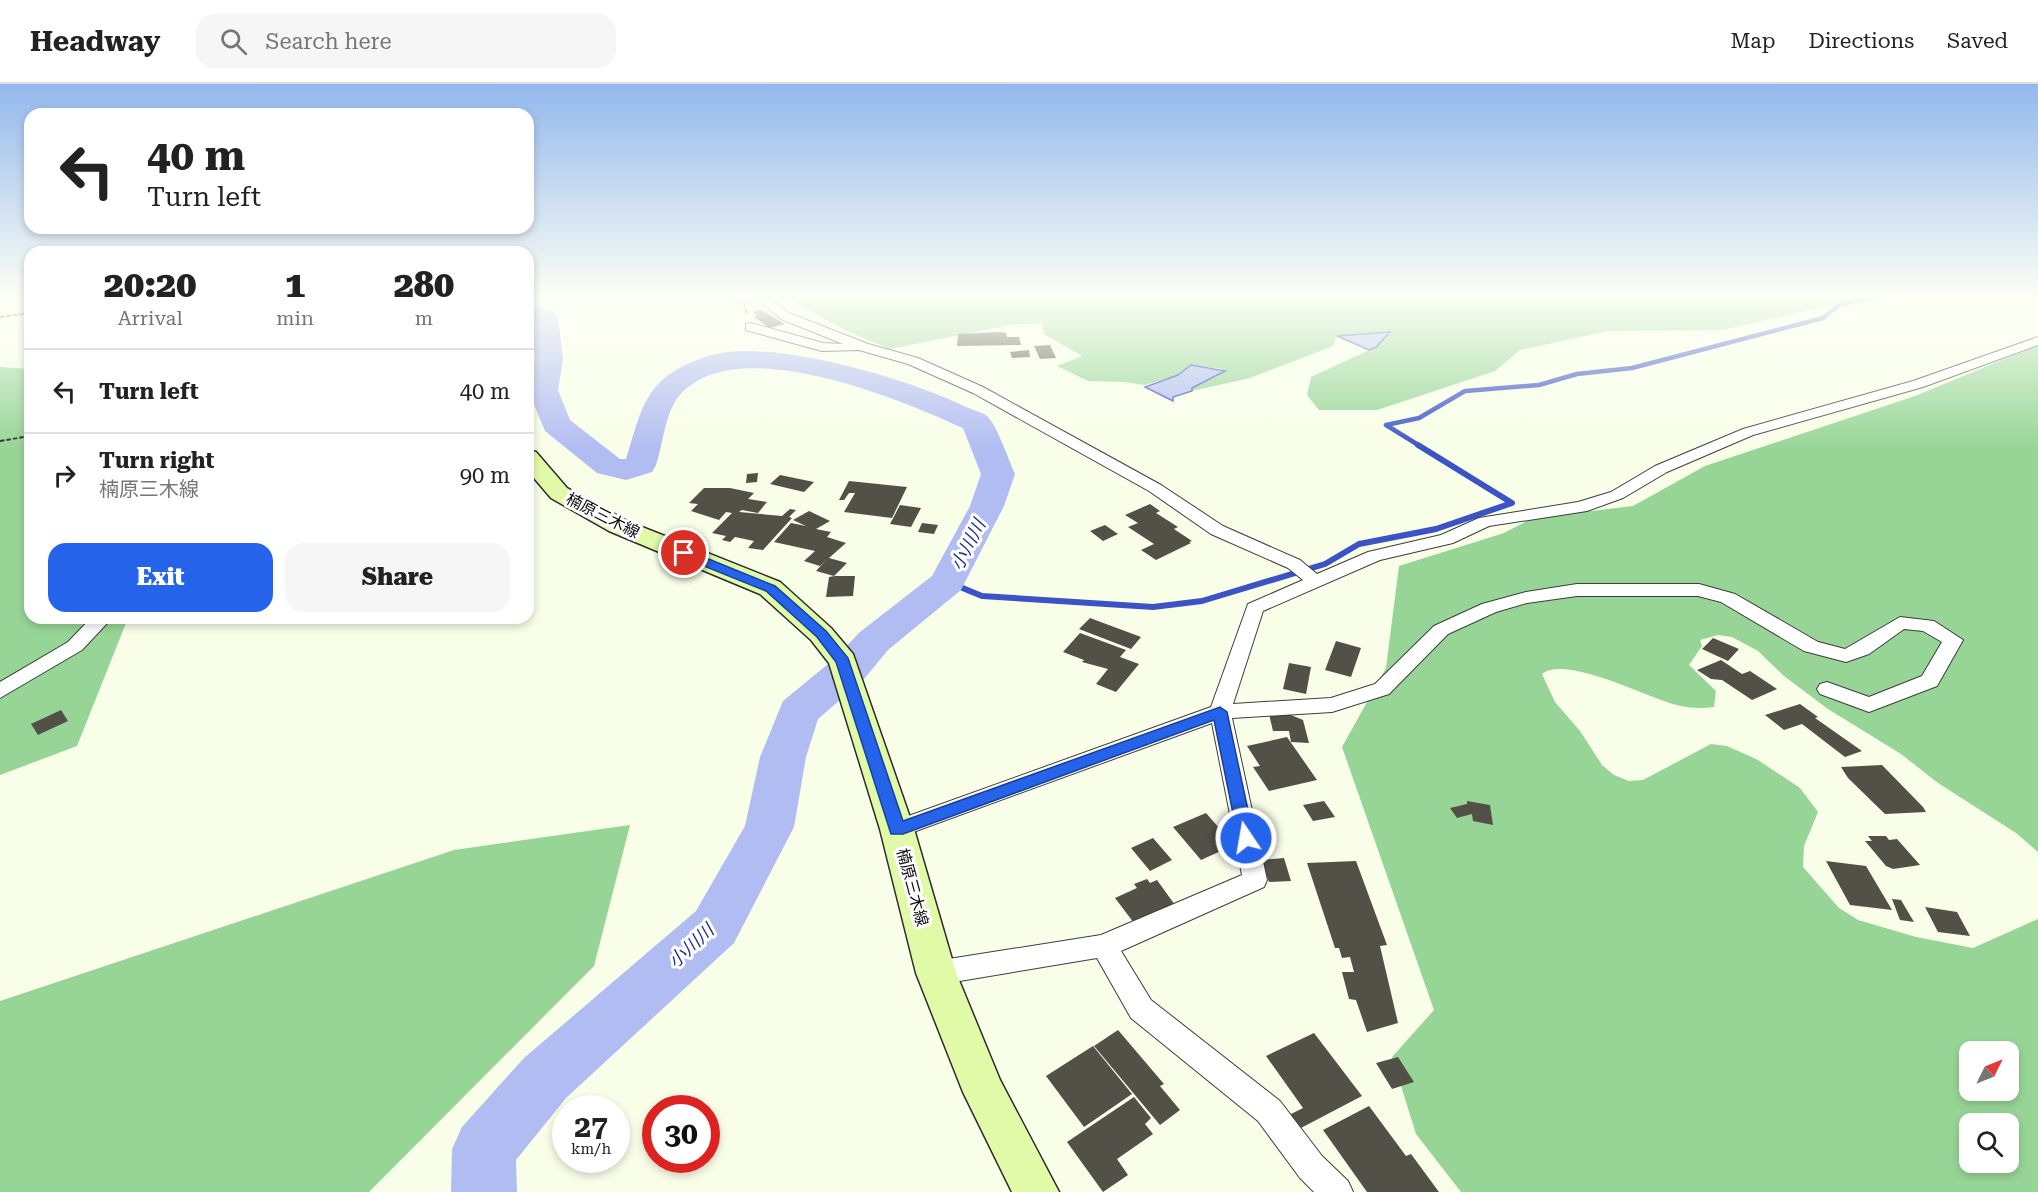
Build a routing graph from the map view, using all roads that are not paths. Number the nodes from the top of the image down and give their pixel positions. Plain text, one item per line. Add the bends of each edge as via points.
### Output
1 (821, 347) edge
2 (863, 347) joint
3 (2022, 347) edge
4 (534, 464) edge
5 (1316, 582) junction
6 (96, 624) edge
7 (1827, 689) dead end
8 (0, 691) edge
9 (1220, 712) junction
10 (897, 829) junction
11 (1104, 946) junction
12 (936, 973) junction
13 (1036, 1192) edge
14 (1337, 1192) edge

1 - 2 street
2 - 5 street via 914,361 978,390 1155,488 1217,530 1294,564
3 - 5 street via 1918,384 1748,432 1661,469 1617,495 1581,507 1485,522 1447,539 1374,556
4 - 10 main road, 楠原三木線 via 559,493 618,526 771,588 821,634 843,661
5 - 9 street via 1256,608
6 - 8 street via 75,646
7 - 9 street via 1869,705 1930,681 1953,640 1927,625 1900,623 1863,650 1846,656 1811,647 1728,598 1699,590 1577,590 1526,598 1441,630 1382,688 1332,705
9 - 10 street
9 - 11 street via 1255,880
10 - 12 main road, 楠原三木線
11 - 12 street
11 - 14 street via 1141,1009 1269,1111 1311,1167
12 - 13 main road, 楠原三木線 via 984,1092

